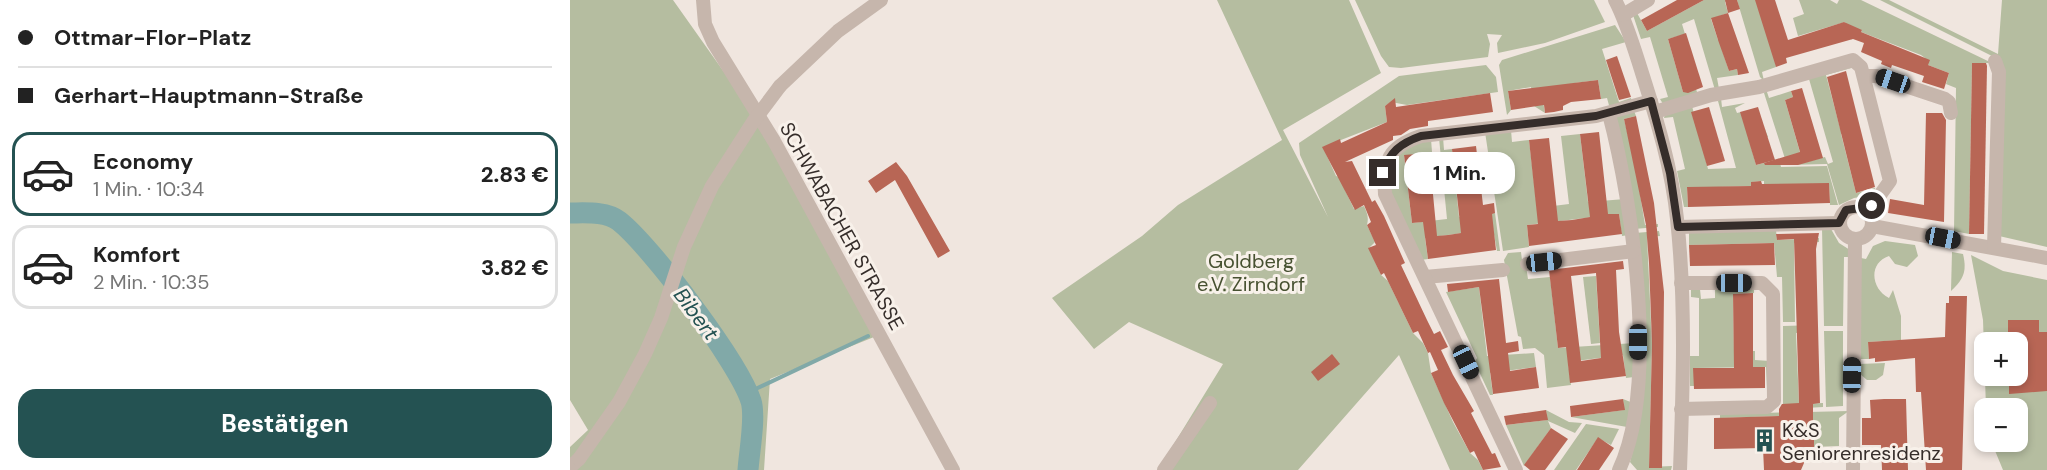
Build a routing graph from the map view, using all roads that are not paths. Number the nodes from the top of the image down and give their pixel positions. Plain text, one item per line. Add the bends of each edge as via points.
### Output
1 (704, 0) edge
2 (881, 0) edge
3 (1615, 0) edge
4 (1647, 0) edge
5 (1623, 15) junction
6 (1995, 61) dead end
7 (1864, 76) junction
8 (1653, 107) junction
9 (1951, 113) dead end
10 (1609, 114) junction
11 (1868, 212) junction
12 (1839, 223) junction
13 (1872, 226) junction
14 (1678, 227) junction
15 (1855, 240) junction
16 (1994, 247) junction
17 (1634, 251) junction
18 (2047, 258) edge
19 (1527, 264) dead end
20 (1503, 270) dead end
21 (1425, 277) junction
22 (1681, 283) junction
23 (1210, 403) dead end
24 (1681, 409) junction
25 (574, 463) edge
26 (953, 470) edge
27 (1164, 470) edge
28 (1516, 470) edge
29 (1619, 470) edge
30 (1680, 470) edge
31 (1853, 470) edge

1 - 26 street, SCHWABACHER STRASSE via 705,24 713,42 789,168
2 - 25 street, bridge via 838,31 780,86 753,122 712,186 684,247 645,354 619,402
3 - 5 street
4 - 5 street
5 - 8 street
6 - 16 street via 1999,72
7 - 8 street via 1858,62 1847,60 1759,87
7 - 9 street via 1876,76 1945,99
7 - 11 street via 1890,181
8 - 10 street
8 - 14 street via 1670,173
10 - 17 street via 1624,174
10 - 21 street via 1421,136 1404,142 1387,159 1383,173 1385,194
11 - 12 street via 1853,207 1846,210
11 - 13 street
12 - 14 street
12 - 15 street via 1841,232
13 - 15 street via 1869,233
13 - 16 street
14 - 22 street
15 - 31 street
16 - 18 street
17 - 19 street
17 - 29 street via 1637,392 1631,438
20 - 21 street
21 - 28 street
22 - 24 street
22 - 24 street via 1762,282 1773,294 1774,353 1774,401 1767,407
23 - 27 street
24 - 30 street

